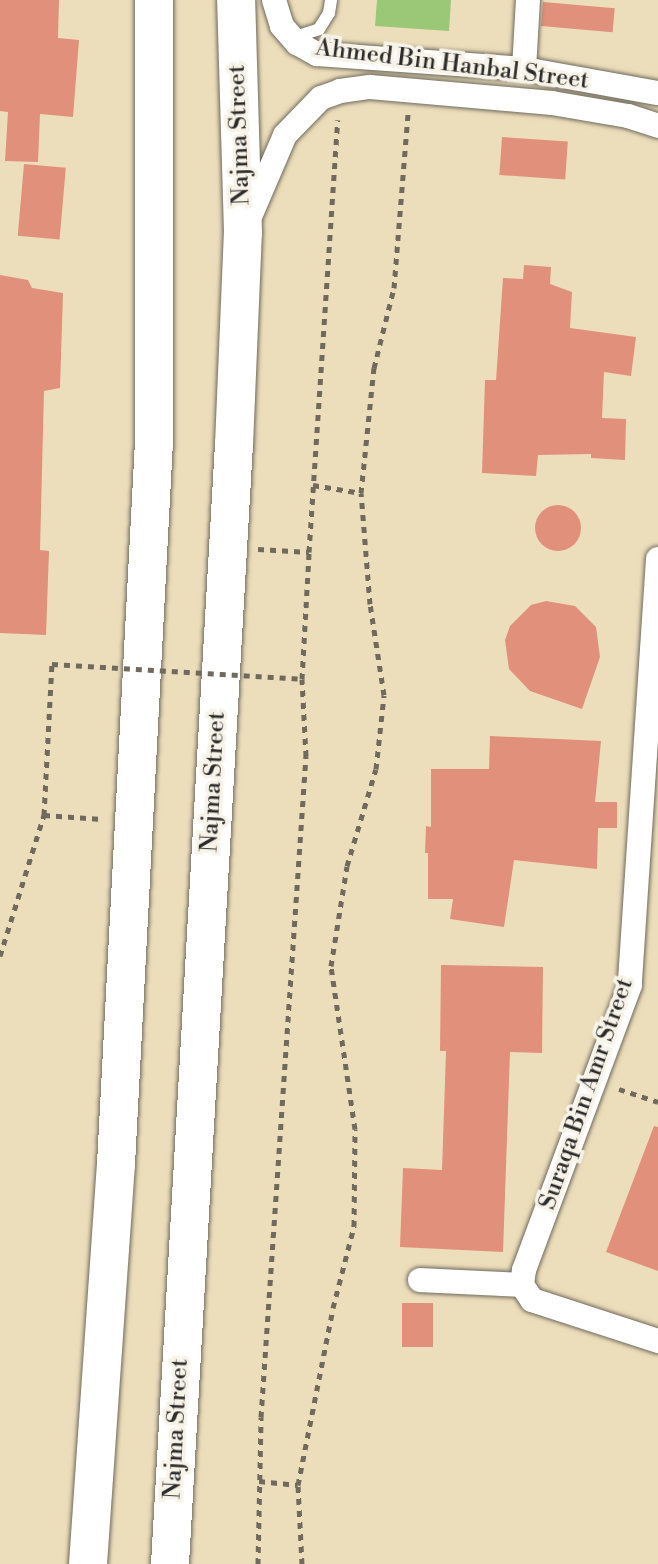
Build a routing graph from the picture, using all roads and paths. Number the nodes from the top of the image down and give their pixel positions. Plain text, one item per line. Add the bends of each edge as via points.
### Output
1 (154, 0) edge
2 (236, 0) edge
3 (274, 0) edge
4 (331, 0) edge
5 (528, 0) edge
6 (292, 38) junction
7 (524, 69) junction
8 (340, 91) junction
9 (409, 93) junction
10 (658, 93) edge
11 (658, 126) edge
12 (243, 232) junction
13 (313, 485) junction
14 (361, 493) junction
15 (228, 547) junction
16 (309, 552) junction
17 (658, 559) edge
18 (302, 679) junction
19 (44, 815) junction
20 (134, 821) junction
21 (0, 956) edge
22 (595, 1081) junction
23 (658, 1102) edge
24 (420, 1280) dead end
25 (522, 1285) junction
26 (658, 1341) edge
27 (259, 1481) junction
28 (298, 1485) junction
29 (88, 1564) edge
30 (170, 1564) edge
31 (258, 1564) edge
32 (302, 1564) edge

1 - 20 main road via 154,442
2 - 12 main road, Najma Street
3 - 6 street, Ahmed Bin Hanbal Street
4 - 6 lane via 319,29
5 - 7 street
6 - 7 street, Ahmed Bin Hanbal Street via 317,54
7 - 10 street, Ahmed Bin Hanbal Street
8 - 9 street, Ahmed Bin Hanbal Street via 370,87
8 - 12 street, Ahmed Bin Hanbal Street via 321,98 285,135
8 - 13 path
9 - 11 street, Ahmed Bin Hanbal Street via 552,103
9 - 14 path via 394,288 374,368
12 - 15 main road, Najma Street
13 - 14 path
13 - 16 path
14 - 28 path via 384,695 376,769 347,866 331,966 355,1129 354,1226
15 - 16 path
15 - 30 main road, Najma Street
16 - 18 path
17 - 22 street, Suraqa Bin Amr Street via 630,985
18 - 19 path, bridge via 52,664
18 - 27 path via 306,756
19 - 20 path
19 - 21 path
20 - 29 main road
22 - 23 path
22 - 25 street, Suraqa Bin Amr Street
24 - 25 street
25 - 26 street via 532,1300
27 - 28 path
27 - 31 path
28 - 32 path

